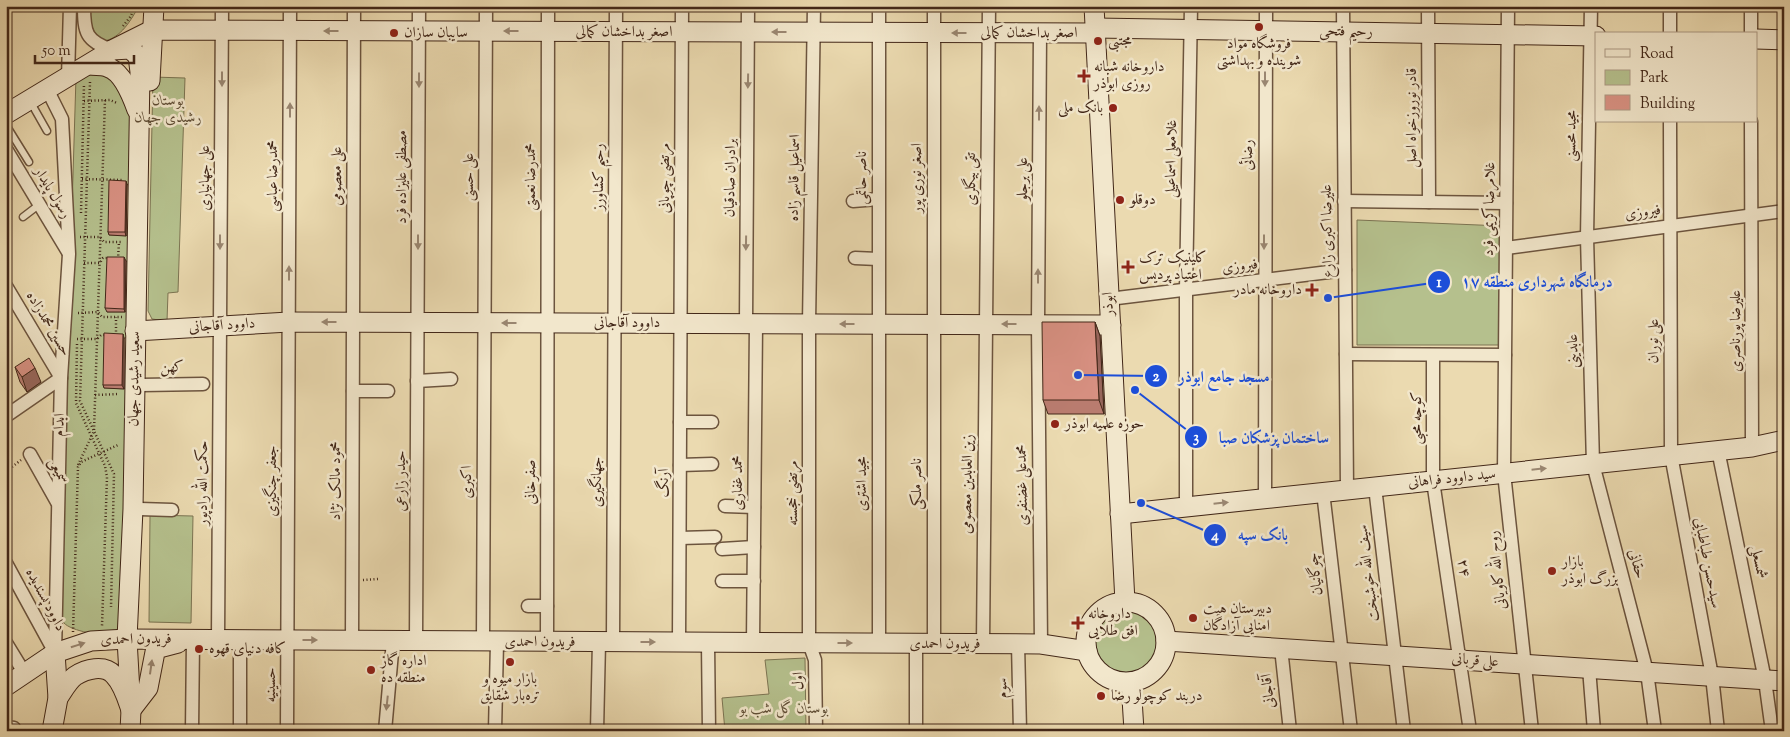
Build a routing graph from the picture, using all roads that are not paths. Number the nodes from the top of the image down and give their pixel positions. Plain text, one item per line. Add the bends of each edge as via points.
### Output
1 (70, 6) edge
2 (84, 6) edge
3 (154, 6) edge
4 (222, 6) edge
5 (290, 6) edge
6 (354, 6) edge
7 (419, 6) edge
8 (486, 6) edge
9 (548, 6) edge
10 (616, 6) edge
11 (682, 6) edge
12 (748, 6) edge
13 (814, 6) edge
14 (879, 6) edge
15 (934, 6) edge
16 (989, 6) edge
17 (1094, 6) edge
18 (1191, 6) edge
19 (1266, 6) edge
20 (1343, 6) edge
21 (1428, 6) edge
22 (1508, 6) edge
23 (1591, 6) edge
24 (1670, 6) edge
25 (1751, 6) edge
26 (1190, 29) junction
27 (152, 30) junction
28 (222, 30) junction
29 (1095, 30) junction
30 (290, 31) junction
31 (354, 31) junction
32 (419, 31) junction
33 (486, 31) junction
34 (1265, 31) junction
35 (548, 32) junction
36 (616, 32) junction
37 (682, 32) junction
38 (748, 32) junction
39 (814, 32) junction
40 (1342, 32) junction
41 (1670, 32) edge
42 (1751, 32) edge
43 (879, 33) junction
44 (933, 33) junction
45 (989, 33) junction
46 (1040, 33) junction
47 (1428, 34) junction
48 (1508, 35) junction
49 (1593, 36) edge
50 (1758, 39) edge
51 (1784, 40) edge
52 (112, 50) junction
53 (81, 70) junction
54 (47, 89) junction
55 (29, 100) junction
56 (6, 114) edge
57 (139, 118) junction
58 (1670, 122) edge
59 (1751, 122) edge
60 (6, 126) edge
61 (48, 131) dead end
62 (6, 149) edge
63 (29, 162) dead end
64 (878, 199) junction
65 (853, 200) dead end
66 (1344, 201) junction
67 (1428, 202) junction
68 (1506, 203) junction
69 (40, 204) junction
70 (1784, 211) edge
71 (1752, 215) junction
72 (23, 217) dead end
73 (1669, 226) junction
74 (1587, 237) junction
75 (1506, 248) junction
76 (69, 254) junction
77 (855, 258) dead end
78 (878, 259) junction
79 (1345, 270) junction
80 (1264, 280) junction
81 (6, 286) edge
82 (1186, 290) junction
83 (1109, 299) junction
84 (289, 322) junction
85 (353, 322) junction
86 (418, 322) junction
87 (484, 322) junction
88 (547, 323) junction
89 (614, 323) junction
90 (680, 323) junction
91 (751, 323) junction
92 (809, 324) junction
93 (878, 324) junction
94 (933, 324) junction
95 (986, 324) junction
96 (1038, 324) junction
97 (1110, 325) junction
98 (220, 326) junction
99 (133, 329) junction
100 (1346, 354) junction
101 (1505, 355) junction
102 (1433, 356) junction
103 (61, 378) junction
104 (451, 380) dead end
105 (417, 381) junction
106 (203, 384) dead end
107 (131, 389) junction
108 (353, 391) junction
109 (388, 391) dead end
110 (6, 416) edge
111 (680, 422) junction
112 (712, 422) dead end
113 (1784, 440) edge
114 (1752, 447) junction
115 (1718, 450) junction
116 (30, 454) dead end
117 (1670, 455) junction
118 (712, 464) dead end
119 (1593, 464) junction
120 (680, 465) junction
121 (1504, 473) junction
122 (1433, 481) junction
123 (1375, 487) junction
124 (1348, 490) junction
125 (1323, 492) junction
126 (1265, 499) junction
127 (58, 503) junction
128 (725, 506) dead end
129 (754, 507) junction
130 (1186, 507) junction
131 (137, 509) junction
132 (172, 510) dead end
133 (1120, 514) junction
134 (715, 536) dead end
135 (680, 538) junction
136 (754, 547) junction
137 (722, 549) dead end
138 (6, 563) edge
139 (722, 581) dead end
140 (754, 581) junction
141 (1125, 602) junction
142 (528, 606) dead end
143 (547, 606) junction
144 (154, 638) junction
145 (127, 639) junction
146 (193, 640) junction
147 (218, 640) junction
148 (240, 640) junction
149 (288, 640) junction
150 (1166, 640) junction
151 (352, 641) junction
152 (393, 641) junction
153 (416, 641) junction
154 (490, 641) junction
155 (547, 642) junction
156 (606, 642) junction
157 (679, 642) junction
158 (708, 642) junction
159 (6, 643) edge
160 (753, 643) junction
161 (878, 643) junction
162 (925, 644) junction
163 (983, 644) junction
164 (1018, 644) junction
165 (1041, 644) junction
166 (1281, 648) junction
167 (1086, 651) junction
168 (812, 652) junction
169 (1342, 652) junction
170 (54, 653) junction
171 (1395, 656) junction
172 (1460, 660) junction
173 (1525, 664) junction
174 (1589, 668) junction
175 (1647, 672) junction
176 (25, 674) junction
177 (1712, 676) junction
178 (1774, 680) edge
179 (1131, 682) junction
180 (6, 686) edge
181 (58, 698) junction
182 (131, 710) junction
183 (52, 731) edge
184 (130, 731) edge
185 (192, 731) edge
186 (240, 731) edge
187 (287, 731) edge
188 (385, 731) edge
189 (495, 731) edge
190 (597, 731) edge
191 (709, 731) edge
192 (816, 731) edge
193 (916, 731) edge
194 (1020, 731) edge
195 (1134, 731) edge
196 (1290, 731) edge
197 (1351, 731) edge
198 (1404, 731) edge
199 (1470, 731) edge
200 (1532, 731) edge
201 (1594, 731) edge
202 (1655, 731) edge
203 (1718, 731) edge
204 (1772, 731) edge

1 - 53 street
2 - 52 street via 84,28 89,36 94,43
3 - 27 street, سعید رشیدی جهان
4 - 28 street, علی جهانیاری
5 - 30 street, محمدرضا عباسی
6 - 31 street, علی معصومی
7 - 32 street, مصطفی علیزاده فرد
8 - 33 street, علی حسنی
9 - 35 street, محمدرضا نعمتی
10 - 36 street, رحیم کشاورز
11 - 37 street, مرتضی چوپانی
12 - 38 street, برادران صادقیان
13 - 39 street, اسماعیل قاسم زاده
14 - 43 street, ناصر حاتمی
15 - 44 street, اصغر نوری پور
16 - 45 street, تقی بیگلری
17 - 29 street, ابوذر
18 - 26 street, غلامعلی اسماعیلی
19 - 34 street, رضائی
20 - 40 street, علیرضا اکبری زارع
21 - 47 street, قادر نوروزخواه اصل
22 - 48 street, غلامرضا کریمی فرد
23 - 49 street, مجید محسنی
24 - 41 street
25 - 42 street
26 - 29 street, رحیم فتحی
26 - 34 street, رحیم فتحی
26 - 82 street, غلامعلی اسماعیلی
27 - 28 street, اصغر بداخشان کمالی
27 - 52 street
27 - 99 street, سعید رشیدی جهان via 146,181
28 - 30 street, اصغر بداخشان کمالی
28 -> 98 street, علی جهانیاری
29 - 46 street, اصغر بداخشان کمالی
29 - 83 street, ابوذر
31 -> 30 street, اصغر بداخشان کمالی
84 -> 30 street, محمدرضا عباسی
31 - 32 street, اصغر بداخشان کمالی
31 - 85 street, علی معصومی
32 - 33 street, اصغر بداخشان کمالی
32 -> 86 street, مصطفی علیزاده فرد
35 -> 33 street, اصغر بداخشان کمالی
33 - 87 street, علی حسنی
34 - 40 street, رحیم فتحی
34 -> 80 street, رضائی
35 - 36 street, اصغر بداخشان کمالی
35 - 88 street, محمدرضا نعمتی
36 - 37 street, اصغر بداخشان کمالی
36 - 89 street, رحیم کشاورز
37 - 38 street, اصغر بداخشان کمالی
37 - 90 street, مرتضی چوپانی
39 -> 38 street, اصغر بداخشان کمالی
38 -> 91 street, برادران صادقیان
39 - 43 street, اصغر بداخشان کمالی
39 - 92 street, اسماعیل قاسم زاده
40 - 47 street, رحیم فتحی
40 - 66 street, علیرضا اکبری زارع
43 - 44 street, اصغر بداخشان کمالی
43 - 64 street, ناصر حاتمی
45 -> 44 street, اصغر بداخشان کمالی
44 - 94 street, اصغر نوری پور
45 - 46 street, اصغر بداخشان کمالی
45 - 95 street, تقی بیگلری
96 -> 46 street, علی برجلو
47 - 48 street, رحیم فتحی
47 - 67 street, قادر نوروزخواه اصل
48 - 49 street, رحیم فتحی
48 - 68 street, غلامرضا کریمی فرد
49 - 74 street, مجید محسنی
50 - 51 street
52 - 53 street
52 - 57 street, سعید رشیدی جهان via 130,50 138,56
53 - 54 street
53 - 57 street via 108,67 133,98
54 - 55 street
54 - 76 street, ابدام via 62,119
55 - 56 street
55 - 61 lane
57 - 99 street, سعید رشیدی جهان
58 - 73 street, علی نوران
59 - 71 street, علیرضا پورناصری
60 - 63 lane
62 - 69 street, رسول پایدار
64 - 65 street
64 - 78 street, ناصر حاتمی
66 - 67 street
66 - 79 street, علیرضا اکبری زارع
67 - 68 street
68 - 75 street, غلامرضا کریمی فرد
69 - 72 lane
69 - 76 street, رسول پایدار
70 - 71 street, فیروزی
71 - 73 street, فیروزی
71 - 114 street, علیرضا پورناصری
73 - 74 street, فیروزی
73 - 117 street, علی نوران
74 - 75 street, فیروزی
74 - 119 street, عابدینی
75 - 101 street, غلامرضا کریمی فرد
76 - 103 street, ابدام
77 - 78 street
78 - 93 street, ناصر حاتمی
79 - 80 street, فیروزی
79 - 100 street, علیرضا اکبری زارع
80 - 82 street, فیروزی
80 - 126 street, رضائی
81 - 103 street, حسین محمدزاده
82 - 83 street, فیروزی
82 - 130 street, غلامعلی اسماعیلی
83 - 97 street, ابوذر
85 -> 84 street, داوود آقاجانی
84 - 98 street, داوود آقاجانی
84 - 149 street, جعفر چنگیزی
85 - 86 street, داوود آقاجانی
85 - 108 street, محمود مالک نژاد
86 - 87 street, داوود آقاجانی
86 - 105 street, حیدر زارعی
88 -> 87 street, داوود آقاجانی
87 - 154 street, اکبری
88 - 89 street, داوود آقاجانی
88 - 143 street, صفرخانی
89 - 90 street, داوود آقاجانی
89 - 156 street, جهانگیری
90 - 91 street, داوود آقاجانی
90 - 111 street, آرنگ
91 - 92 street, داوود آقاجانی
91 - 129 street, محمد غفاری
93 -> 92 street, داوود آقاجانی
92 - 168 street, مرتضی خجسته
93 - 94 street, داوود آقاجانی
93 - 161 street, مجید اشتری
94 - 95 street, داوود آقاجانی
94 - 162 street, ناصر ملکی
96 -> 95 street, داوود آقاجانی
95 - 163 street, زین العابدین معصومی
96 - 97 street, داوود آقاجانی
96 - 165 street, محمدعلی غضنفری
97 - 133 street, ابوذر
98 - 99 street, داوود آقاجانی
98 - 147 street, حکمت الله رادپور
99 - 107 street, سعید رشیدی جهان
100 - 102 street
100 - 124 street, علیرضا اکبری زارع
101 - 102 street
101 - 121 street, غلامرضا کریمی فرد
102 - 122 street, کوچه محبی
103 - 110 street
103 - 127 street, ابدام
104 - 105 street
105 - 153 street, حیدر زارعی
106 - 107 street, کهن
107 - 131 street, سعید رشیدی جهان
108 - 109 street
108 - 151 street, محمود مالک نژاد
111 - 112 street
111 - 120 street, آرنگ
113 - 114 street, سید داوود فراهانی
114 - 115 street, سید داوود فراهانی
115 - 117 street, سید داوود فراهانی
115 - 178 street, شمسعلی
116 - 127 street, سمیعی
117 - 119 street, سید داوود فراهانی
117 - 177 street, سیدحسن طباطبایی
118 - 120 street
121 -> 119 street, سید داوود فراهانی
119 - 175 street, حقانی
120 - 135 street, آرنگ
121 - 122 street, سید داوود فراهانی
121 - 173 street, روح الله کاویانی
122 - 123 street, سید داوود فراهانی
122 - 172 street, ۲۴
123 - 124 street, سید داوود فراهانی
123 - 171 street, سیف الله خوشبخت
124 - 125 street, سید داوود فراهانی
125 - 126 street, سید داوود فراهانی
125 - 169 street, چوگانیان
130 -> 126 street, سید داوود فراهانی
127 - 170 street, ابدام
128 - 129 street
129 - 136 street, محمد غفاری
130 - 133 street, سید داوود فراهانی
131 - 132 street
131 - 144 street, سعید رشیدی جهان via 136,622 145,634
131 - 145 street, سعید رشیدی جهان
133 - 141 street, ابوذر
134 - 135 street
135 - 157 street, آرنگ
136 - 137 street
136 - 140 street, محمد غفاری
138 - 170 street, داوود پسندیده
139 - 140 street
140 - 160 street, محمد غفاری
141 - 150 street via 1137,603 1158,617
141 - 167 street via 1103,609 1094,617 1086,639
142 - 143 street
143 - 155 street, صفرخانی
144 - 145 street, فریدون احمدی
144 - 146 street, فریدون احمدی
170 -> 145 street, فریدون احمدی via 101,640
145 - 182 street, سعید رشیدی جهان
146 - 147 street, فریدون احمدی
182 -> 146 street via 148,688 155,652 171,644
146 - 185 street
147 - 148 street, فریدون احمدی
148 - 149 street, فریدون احمدی
148 - 186 street
149 -> 151 street, فریدون احمدی
149 - 187 street, حسینیه
150 - 166 street, علی قربانی
150 - 179 street via 1160,664 1152,673
151 - 152 street, فریدون احمدی
152 - 153 street, فریدون احمدی
152 -> 188 street
153 - 154 street, فریدون احمدی
154 - 155 street, فریدون احمدی
154 - 189 street, اکبری
155 - 156 street, فریدون احمدی
156 -> 157 street, فریدون احمدی
156 - 190 street, جهانگیری
157 - 158 street, فریدون احمدی
158 - 160 street, فریدون احمدی
158 - 191 street
159 - 176 street
160 - 168 street, فریدون احمدی
161 - 162 street, فریدون احمدی
168 -> 161 street, فریدون احمدی
162 - 163 street, فریدون احمدی
162 - 193 street, ناصر ملکی
163 - 164 street, فریدون احمدی
164 - 165 street, فریدون احمدی
164 - 194 street, سوم
165 - 167 street, فریدون احمدی
166 - 169 street, علی قربانی
166 - 196 street, آقاجانی
167 - 179 street via 1098,671 1108,678
168 - 192 street, اول
169 - 171 street, علی قربانی
169 - 197 street, چوگانیان
170 - 176 street, فریدون احمدی
170 - 181 street, ابدام
171 - 172 street, علی قربانی
171 - 198 street, سیف الله خوشبخت
172 - 173 street, علی قربانی
172 - 199 street, ۲۴
173 - 174 street, علی قربانی
173 - 200 street, روح الله کاویانی
174 - 175 street, علی قربانی
174 - 201 street
175 - 177 street, علی قربانی
175 - 202 street, حقانی
176 - 180 street, فریدون احمدی
177 - 178 street, علی قربانی
177 - 203 street, سیدحسن طباطبایی
178 - 204 street, شمسعلی
179 - 195 street
181 - 182 street via 74,676 104,668 113,673 122,685
181 - 183 street, ابدام
182 - 184 street, سعید رشیدی جهان

